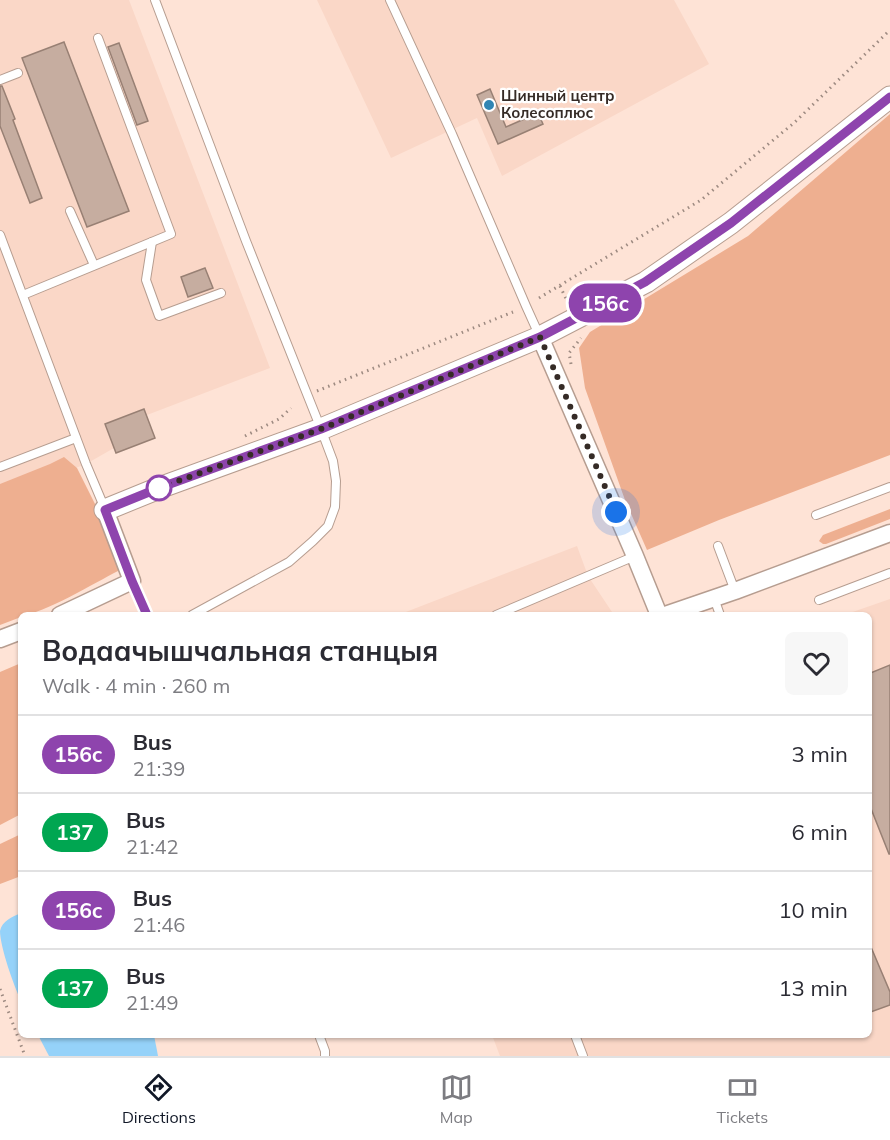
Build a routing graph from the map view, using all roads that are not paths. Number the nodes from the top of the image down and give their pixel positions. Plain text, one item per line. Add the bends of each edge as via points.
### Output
1 (155, 0) edge
2 (390, 0) edge
3 (98, 38) dead end
4 (18, 73) dead end
5 (0, 80) edge
6 (890, 97) edge
7 (70, 211) dead end
8 (0, 235) edge
9 (152, 242) junction
10 (94, 265) junction
11 (221, 293) dead end
12 (23, 295) junction
13 (540, 337) junction
14 (321, 429) junction
15 (76, 438) junction
16 (0, 467) edge
17 (890, 487) edge
18 (105, 510) junction
19 (816, 516) dead end
20 (890, 533) edge
21 (718, 546) dead end
22 (635, 555) junction
23 (890, 573) edge
24 (132, 581) junction
25 (735, 591) junction
26 (714, 598) junction
27 (819, 600) dead end
28 (66, 612) edge
29 (146, 612) edge
30 (197, 612) edge
31 (503, 612) edge
32 (658, 612) edge
33 (674, 612) edge
34 (719, 612) edge
35 (18, 632) edge
36 (0, 639) edge
37 (320, 1038) edge
38 (576, 1038) edge
39 (325, 1056) edge
40 (583, 1056) edge

1 - 14 lane
2 - 13 lane
3 - 9 lane via 171,234
4 - 5 lane
6 - 13 street via 731,223 645,282
7 - 10 lane
8 - 12 lane
9 - 10 lane
9 - 11 lane via 146,280 159,316
10 - 12 lane
12 - 15 lane
13 - 14 street
13 - 22 street
14 - 18 street
14 - 30 lane via 336,481 335,507 328,526 289,562
15 - 16 lane
15 - 18 lane
17 - 19 lane
18 - 24 street
20 - 25 street
21 - 25 lane
22 - 31 lane
22 - 32 street
23 - 27 lane
24 - 28 street
24 - 29 lane
25 - 26 street
26 - 33 street
26 - 34 lane
35 - 36 street
37 - 39 lane
38 - 40 lane

